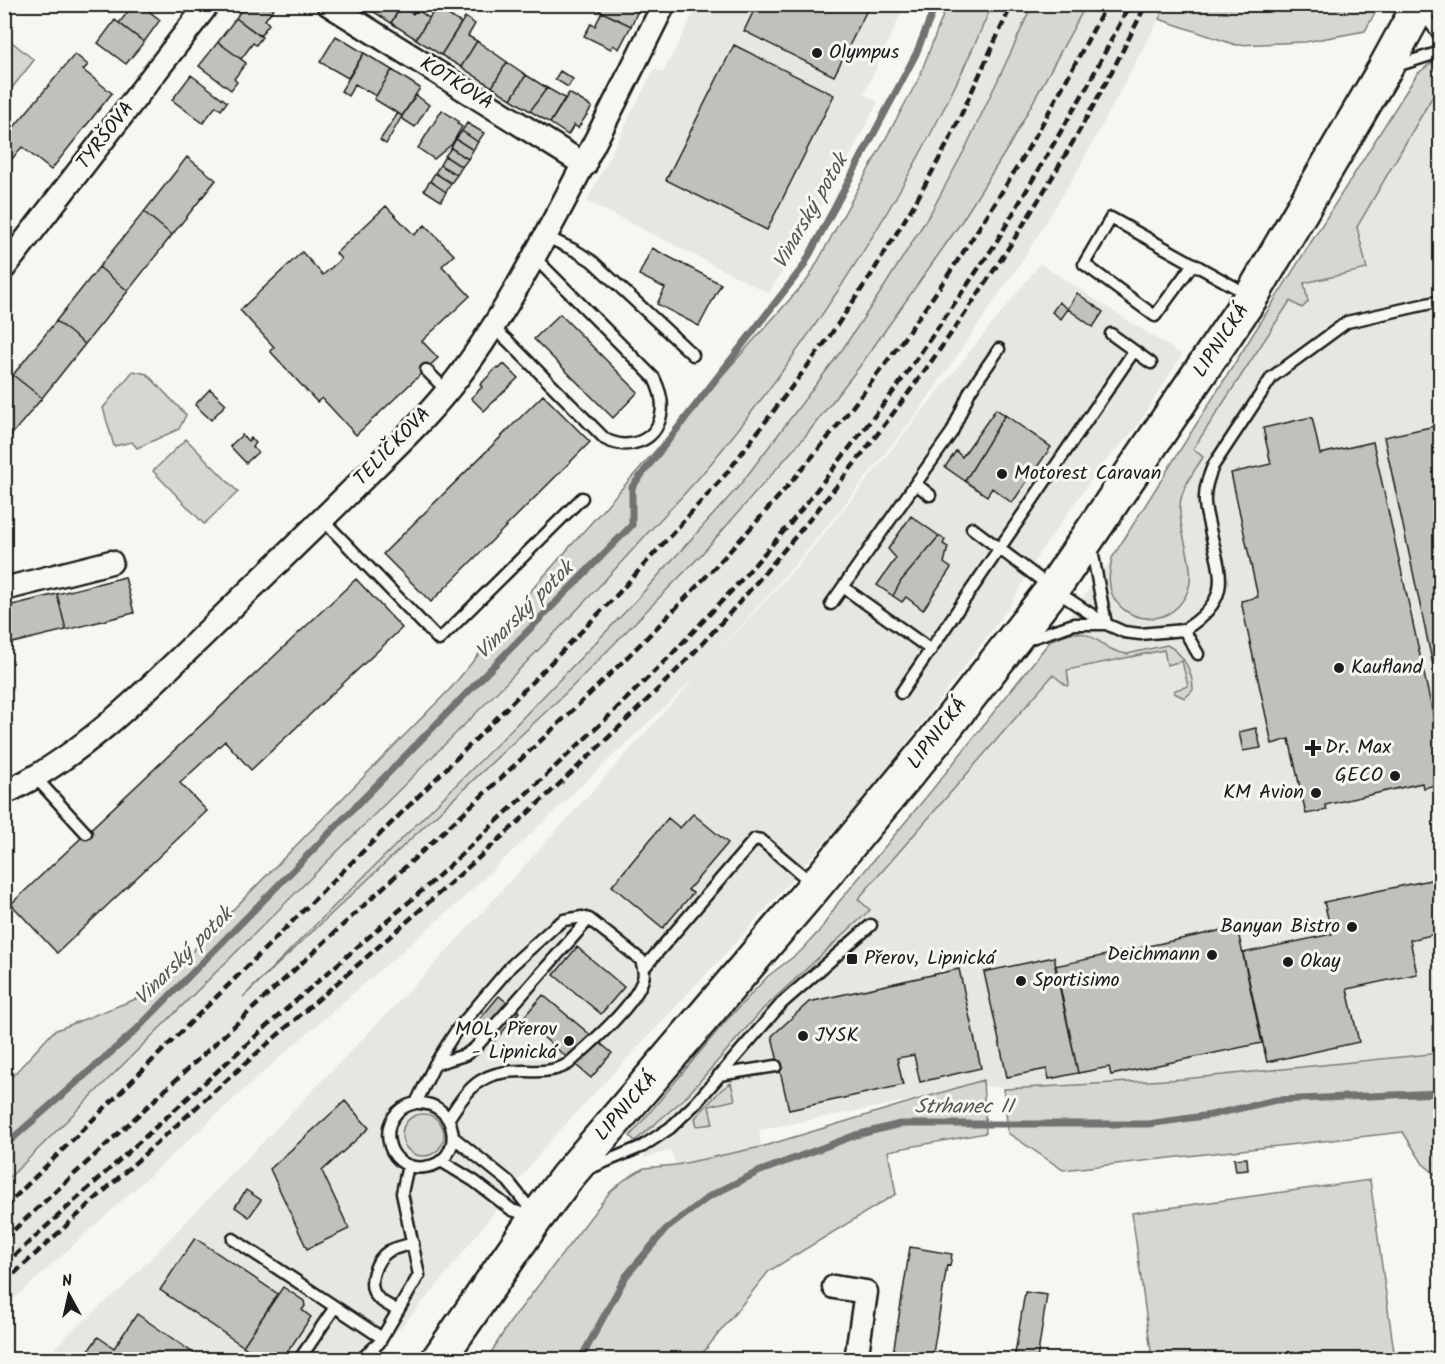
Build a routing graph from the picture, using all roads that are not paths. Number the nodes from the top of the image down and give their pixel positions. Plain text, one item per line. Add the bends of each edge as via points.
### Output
1 (208, 4) edge
2 (328, 4) edge
3 (664, 4) edge
4 (1426, 8) edge
5 (1440, 36) edge
6 (1440, 52) edge
7 (1384, 70) junction
8 (585, 165) junction
9 (545, 236) junction
10 (534, 257) junction
11 (1193, 264) junction
12 (4, 268) edge
13 (1251, 297) junction
14 (1440, 301) edge
15 (493, 328) junction
16 (1111, 334) dead end
17 (999, 349) dead end
18 (1134, 351) junction
19 (693, 355) dead end
20 (1151, 363) dead end
21 (426, 370) dead end
22 (447, 391) junction
23 (916, 484) junction
24 (930, 495) dead end
25 (582, 498) dead end
26 (322, 519) junction
27 (972, 528) dead end
28 (1089, 536) junction
29 (1001, 548) junction
30 (111, 562) dead end
31 (843, 587) junction
32 (4, 589) edge
33 (1053, 589) junction
34 (831, 603) dead end
35 (1106, 624) junction
36 (1184, 630) junction
37 (1006, 648) junction
38 (931, 650) junction
39 (1198, 654) dead end
40 (901, 693) dead end
41 (35, 777) junction
42 (4, 793) edge
43 (86, 833) dead end
44 (815, 885) junction
45 (589, 919) junction
46 (871, 926) dead end
47 (644, 968) junction
48 (435, 1064) junction
49 (776, 1066) dead end
50 (718, 1075) junction
51 (416, 1103) junction
52 (449, 1118) junction
53 (453, 1137) junction
54 (441, 1161) junction
55 (408, 1165) junction
56 (567, 1178) junction
57 (536, 1218) junction
58 (233, 1239) dead end
59 (412, 1243) junction
60 (834, 1287) dead end
61 (335, 1307) junction
62 (398, 1311) junction
63 (382, 1338) junction
64 (299, 1359) edge
65 (360, 1359) edge
66 (438, 1359) edge
67 (855, 1359) edge

1 - 12 street, TYRŠOVA
2 - 8 street, KOTKOVA
3 - 8 street, TELIČKOVA
4 - 5 lane
4 - 7 main road, LIPNICKÁ
6 - 7 lane
7 - 13 main road, LIPNICKÁ
8 - 9 street, TELIČKOVA
9 - 10 street, TELIČKOVA
9 - 19 lane via 592,261
10 - 15 street, TELIČKOVA
10 - 15 lane via 654,378 662,400 657,427 635,444 619,445 605,439
11 - 11 lane via 1111,218 1084,264 1155,316
11 - 13 lane
13 - 28 main road, LIPNICKÁ
14 - 36 lane via 1347,322 1272,377 1208,477 1205,506 1221,587 1211,608
15 - 22 street, TELIČKOVA
16 - 18 lane
17 - 23 lane via 970,391 952,432
18 - 20 lane
18 - 29 lane
21 - 22 lane
22 - 26 street, TELIČKOVA
23 - 24 lane
23 - 31 lane
25 - 26 lane via 438,640
26 - 41 street, TELIČKOVA via 128,705 71,753
27 - 29 lane
28 - 33 main road, LIPNICKÁ
28 - 35 lane
29 - 33 lane
29 - 38 lane
30 - 32 street
31 - 34 lane
31 - 38 lane
33 - 35 lane
33 - 37 main road, LIPNICKÁ
35 - 36 lane via 1132,633
35 - 37 lane via 1057,628
36 - 39 lane
37 - 44 main road, LIPNICKÁ
38 - 40 lane
41 - 42 street, TELIČKOVA
41 - 43 lane
44 - 47 lane via 755,839
44 - 56 main road, LIPNICKÁ
45 - 47 lane via 641,960
45 - 48 lane via 475,1048
45 - 48 lane via 564,920 511,966 456,1031
46 - 50 lane via 782,1003
47 - 52 lane via 635,995 607,1029 568,1064 541,1072 508,1071 488,1077 470,1090
48 - 51 lane
49 - 50 lane
50 - 56 lane via 683,1116 656,1138
51 - 52 lane via 438,1107
51 - 55 lane via 398,1111 388,1128 390,1148
52 - 53 lane
53 - 54 lane via 451,1148
53 - 57 lane via 508,1181
54 - 55 lane via 422,1168
54 - 57 lane via 512,1210
55 - 59 lane via 402,1193
56 - 57 main road, LIPNICKÁ
57 - 66 main road, LIPNICKÁ
58 - 61 lane
59 - 62 lane via 419,1275
59 - 62 lane via 388,1252 372,1274 378,1299
60 - 67 street via 866,1292
61 - 63 lane
61 - 64 lane
62 - 63 lane
63 - 65 lane

